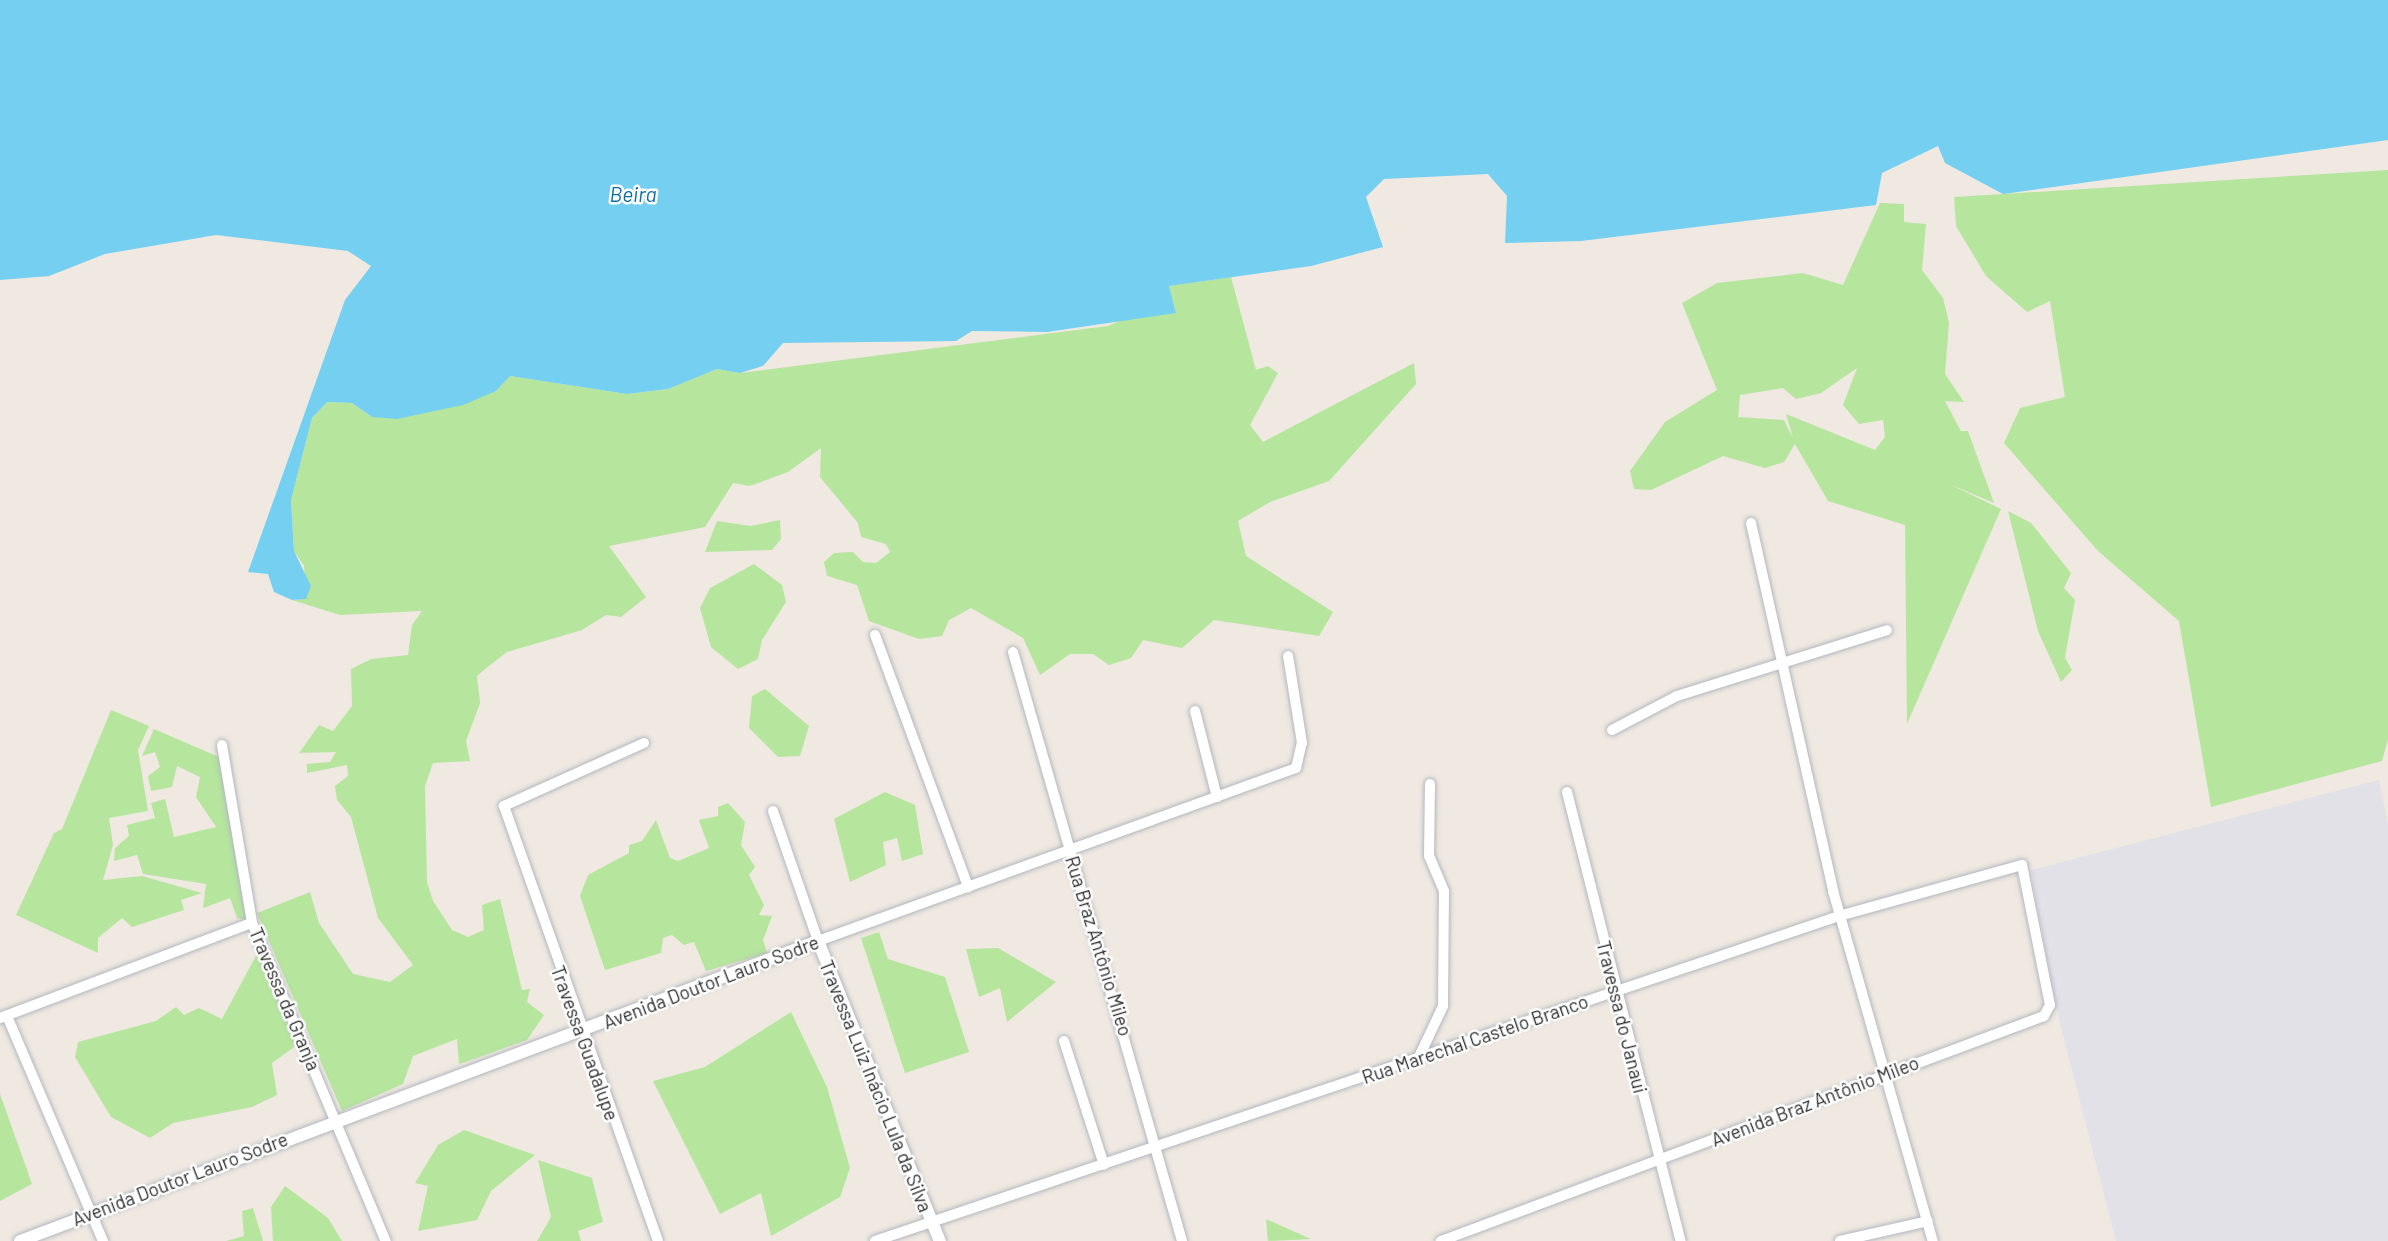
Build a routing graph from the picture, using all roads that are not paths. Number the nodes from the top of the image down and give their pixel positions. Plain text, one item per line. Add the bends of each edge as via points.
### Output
1 (1751, 523) dead end
2 (1886, 630) dead end
3 (875, 635) dead end
4 (1013, 652) dead end
5 (1288, 656) dead end
6 (1781, 664) junction
7 (1195, 710) dead end
8 (1612, 730) dead end
9 (644, 743) dead end
10 (222, 745) dead end
11 (1430, 784) dead end
12 (1567, 792) dead end
13 (1217, 797) junction
14 (773, 811) dead end
15 (1070, 850) junction
16 (2022, 865) joint
17 (968, 887) junction
18 (1839, 916) junction
19 (252, 923) junction
20 (818, 941) junction
21 (1613, 992) junction
22 (4, 1017) edge
23 (580, 1033) junction
24 (1064, 1041) dead end
25 (1418, 1059) junction
26 (1884, 1073) junction
27 (337, 1120) junction
28 (1159, 1147) junction
29 (1659, 1160) junction
30 (1104, 1165) junction
31 (90, 1212) junction
32 (1928, 1221) junction
33 (930, 1223) junction
34 (20, 1241) edge
35 (103, 1241) edge
36 (386, 1241) edge
37 (658, 1241) edge
38 (875, 1241) edge
39 (940, 1241) edge
40 (1182, 1241) edge
41 (1441, 1241) edge
42 (1681, 1241) edge
43 (1840, 1241) edge
44 (1933, 1241) edge

1 - 6 street
2 - 6 street
3 - 17 street
4 - 15 street, Rua Braz Antônio Mileo
5 - 13 street, Avenida Doutor Lauro Sodre via 1300,764
6 - 8 street via 1707,687
6 - 18 street
7 - 13 street
9 - 23 street, Travessa Guadalupe via 505,806
10 - 19 street, Travessa da Granja
11 - 25 street via 1429,856 1444,891 1443,1006
12 - 21 street, Travessa do Janaui
13 - 15 street, Avenida Doutor Lauro Sodre
14 - 20 street, Travessa Luiz Inácio Lula da Silva
15 - 17 street, Avenida Doutor Lauro Sodre
15 - 28 street, Rua Braz Antônio Mileo
16 - 18 street, Rua Marechal Castelo Branco
16 - 26 street, Avenida Braz Antônio Mileo via 2047,1014
17 - 20 street, Avenida Doutor Lauro Sodre
18 - 21 street, Rua Marechal Castelo Branco
18 - 26 street
19 - 22 street
19 - 27 street, Travessa da Granja
20 - 23 street, Avenida Doutor Lauro Sodre
20 - 33 street, Travessa Luiz Inácio Lula da Silva
21 - 25 street, Rua Marechal Castelo Branco
21 - 29 street, Travessa do Janaui
22 - 31 street
23 - 27 street, Avenida Doutor Lauro Sodre
23 - 37 street, Travessa Guadalupe
24 - 30 street
25 - 28 street, Rua Marechal Castelo Branco
26 - 29 street, Avenida Braz Antônio Mileo
26 - 32 street
27 - 31 street, Avenida Doutor Lauro Sodre
27 - 36 street, Travessa da Granja
28 - 30 street, Rua Marechal Castelo Branco
28 - 40 street, Rua Braz Antônio Mileo
29 - 41 street, Avenida Braz Antônio Mileo
29 - 42 street, Travessa do Janaui
30 - 33 street, Rua Marechal Castelo Branco
31 - 34 street, Avenida Doutor Lauro Sodre
31 - 35 street
32 - 43 street
32 - 44 street
33 - 38 street, Rua Marechal Castelo Branco
33 - 39 street, Travessa Luiz Inácio Lula da Silva

